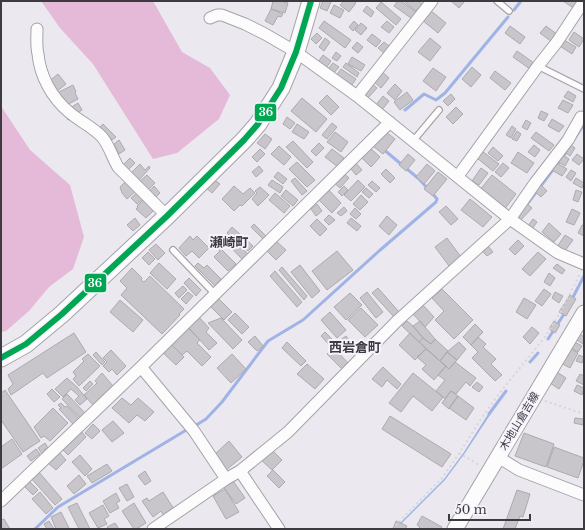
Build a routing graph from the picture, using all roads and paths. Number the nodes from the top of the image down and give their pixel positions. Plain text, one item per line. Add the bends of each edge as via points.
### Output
1 (311, 1) edge
2 (432, 1) edge
3 (497, 1) edge
4 (584, 1) edge
5 (509, 11) dead end
6 (210, 18) dead end
7 (37, 29) dead end
8 (296, 52) junction
9 (538, 66) junction
10 (584, 89) edge
11 (358, 96) junction
12 (439, 110) dead end
13 (583, 114) edge
14 (390, 122) junction
15 (413, 141) junction
16 (458, 176) junction
17 (167, 216) junction
18 (510, 219) junction
19 (173, 250) dead end
20 (583, 267) edge
21 (215, 294) junction
22 (584, 313) edge
23 (1, 358) edge
24 (141, 367) junction
25 (540, 399) dead end
26 (584, 414) edge
27 (459, 453) junction
28 (498, 457) junction
29 (484, 468) dead end
30 (240, 471) junction
31 (226, 479) junction
32 (584, 495) edge
33 (1, 501) edge
34 (153, 529) edge
35 (279, 529) edge
36 (392, 529) edge
37 (455, 529) edge

1 - 8 main road
2 - 11 street
3 - 5 lane
4 - 9 street
6 - 8 street via 222,15 245,24 254,33
7 - 17 street via 42,76 52,93 69,112 102,136 118,166
8 - 11 street
8 - 17 main road via 281,88 258,124
9 - 10 lane
9 - 16 street
11 - 14 street
12 - 15 lane
13 - 18 street via 568,140
14 - 15 street
14 - 21 street
15 - 16 street
16 - 18 street
17 - 23 main road via 62,314 26,344
18 - 20 street via 558,253
18 - 30 street via 397,321 288,432
19 - 21 lane
20 - 27 path via 545,337 493,401
21 - 24 street
22 - 28 main road, 木地山倉吉線
24 - 31 street via 194,431
24 - 33 street
25 - 26 path
27 - 29 path
27 - 36 path via 442,478
28 - 32 street via 519,470
28 - 37 main road, 木地山倉吉線
30 - 31 street
30 - 35 street
31 - 34 street

